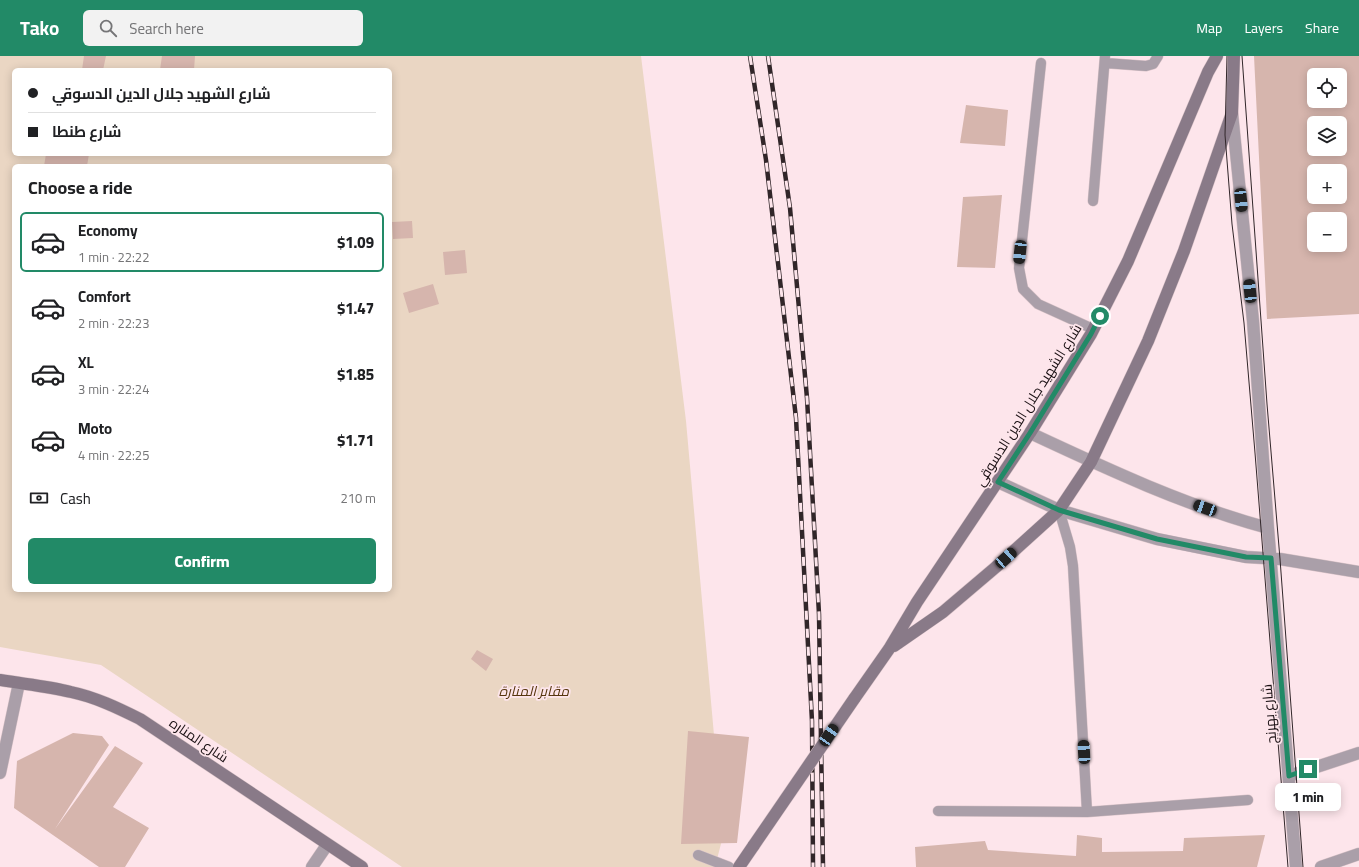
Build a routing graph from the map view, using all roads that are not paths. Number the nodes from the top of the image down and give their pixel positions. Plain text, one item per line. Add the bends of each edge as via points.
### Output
1 (1158, 56) edge
2 (1218, 56) edge
3 (1234, 56) edge
4 (1105, 60) edge
5 (1041, 63) dead end
6 (1232, 113) junction
7 (1093, 201) dead end
8 (1093, 329) junction
9 (1030, 433) junction
10 (1091, 462) junction
11 (998, 482) junction
12 (1059, 510) junction
13 (1268, 528) junction
14 (1271, 558) junction
15 (1359, 572) edge
16 (889, 649) junction
17 (0, 680) edge
18 (19, 683) junction
19 (1359, 753) edge
20 (0, 772) edge
21 (1289, 776) junction
22 (1248, 800) dead end
23 (938, 811) dead end
24 (1087, 812) junction
25 (327, 845) junction
26 (1359, 854) edge
27 (698, 855) dead end
28 (312, 867) edge
29 (362, 867) edge
30 (729, 867) edge
31 (740, 867) edge
32 (1296, 867) edge
33 (1321, 867) edge

1 - 4 lane via 1152,64 1146,66
2 - 8 main road, شارع الشهيد جلال الدين الدسوقي via 1206,78 1128,261
3 - 6 main road, شارع الشهيد جلال الدين الدسوقي
4 - 7 lane
5 - 8 lane via 1019,268 1023,289 1038,304
6 - 10 main road, شارع الشهيد جلال الدين الدسوقي via 1154,328
6 - 13 street, شارع بهرنج via 1253,321
8 - 9 main road, شارع الشهيد جلال الدين الدسوقي
9 - 10 street
9 - 11 main road, شارع الشهيد جلال الدين الدسوقي
10 - 12 main road, شارع الشهيد جلال الدين الدسوقي
10 - 13 street via 1191,503
11 - 12 street
11 - 16 main road, شارع الشهيد جلال الدين الدسوقي via 917,602
12 - 14 street via 1157,539 1246,557
12 - 16 main road, شارع الشهيد جلال الدين الدسوقي via 943,612
12 - 24 lane via 1073,566
13 - 14 street, شارع بهرنج
14 - 15 street
14 - 21 street, شارع بهرنج
16 - 31 main road, شارع الشهيد جلال الدين الدسوقي, bridge
17 - 18 main road, شارع المناره
18 - 20 street
18 - 25 main road, شارع المناره via 83,695 140,719
19 - 21 street
21 - 32 street, شارع بهرنج
22 - 24 lane
23 - 24 lane
25 - 28 street
25 - 29 main road, شارع المناره
26 - 33 street
27 - 30 lane

